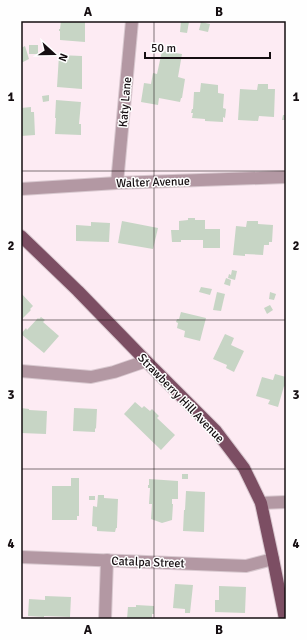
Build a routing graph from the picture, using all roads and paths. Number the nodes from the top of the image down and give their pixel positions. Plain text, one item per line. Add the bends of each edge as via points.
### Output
1 (132, 21) edge
2 (286, 177) edge
3 (117, 183) junction
4 (21, 190) edge
5 (21, 236) edge
6 (146, 361) junction
7 (21, 371) edge
8 (286, 502) edge
9 (261, 503) junction
10 (21, 557) edge
11 (273, 558) junction
12 (107, 560) junction
13 (105, 619) edge
14 (285, 619) edge

1 - 3 street, Katy Lane
2 - 3 street, Walter Avenue
3 - 4 street, Walter Avenue
5 - 6 main road, Strawberry Hill Avenue
6 - 7 street via 91,377
6 - 9 main road, Strawberry Hill Avenue via 216,431 244,468
8 - 9 street
9 - 11 main road, Strawberry Hill Avenue
10 - 12 street, Catalpa Street
11 - 12 street, Catalpa Street via 246,566
11 - 14 main road, Strawberry Hill Avenue
12 - 13 street

